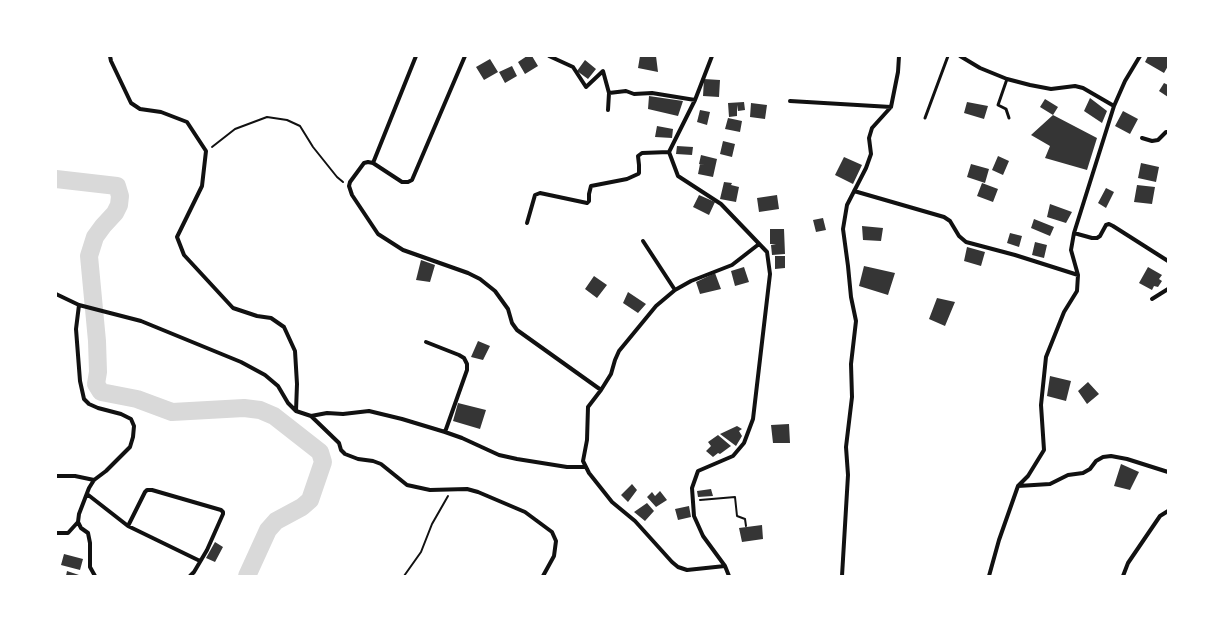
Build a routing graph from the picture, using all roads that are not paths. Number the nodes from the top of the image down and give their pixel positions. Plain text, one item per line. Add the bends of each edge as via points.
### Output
1 (110, 56) edge
2 (416, 56) edge
3 (465, 56) edge
4 (549, 56) edge
5 (712, 56) edge
6 (899, 56) edge
7 (948, 56) edge
8 (960, 56) edge
9 (1140, 56) edge
10 (1007, 79) junction
11 (609, 93) junction
12 (694, 100) junction
13 (790, 101) dead end
14 (1114, 106) junction
15 (891, 107) junction
16 (608, 110) dead end
17 (925, 118) dead end
18 (1009, 118) dead end
19 (1168, 132) edge
20 (1142, 138) dead end
21 (669, 152) junction
22 (373, 163) junction
23 (854, 191) junction
24 (527, 223) dead end
25 (1074, 233) junction
26 (643, 241) dead end
27 (759, 244) junction
28 (1168, 261) edge
29 (1078, 275) junction
30 (1168, 289) edge
31 (675, 290) junction
32 (56, 294) edge
33 (1152, 299) dead end
34 (80, 305) junction
35 (426, 342) dead end
36 (601, 390) junction
37 (296, 411) junction
38 (311, 416) junction
39 (445, 432) junction
40 (585, 467) junction
41 (1168, 472) edge
42 (56, 476) edge
43 (94, 480) junction
44 (1018, 486) junction
45 (87, 494) junction
46 (1168, 511) edge
47 (78, 522) junction
48 (128, 526) junction
49 (56, 533) edge
50 (200, 561) junction
51 (725, 566) junction
52 (95, 576) edge
53 (190, 576) edge
54 (543, 576) edge
55 (729, 576) edge
56 (842, 576) edge
57 (989, 576) edge
58 (1123, 576) edge

1 - 37 street via 131,103 140,109 161,112 187,122 206,151 202,186 177,237 184,255 233,308 271,318 284,327 295,351
2 - 22 street
3 - 22 street via 412,180 402,182
4 - 11 street via 573,67 586,87 603,72
5 - 12 street
6 - 15 street
7 - 17 lane
8 - 10 street
9 - 14 street
10 - 14 street via 1051,89 1075,86 1083,88
10 - 18 lane via 998,105 1006,110
11 - 12 street via 626,91
11 - 16 street
12 - 21 street
13 - 15 street
14 - 25 street
15 - 23 street via 872,128 869,138 871,154
19 - 20 street via 1158,140
21 - 24 street via 642,153 638,156 639,173 627,179 591,186 587,203 535,194
21 - 27 street via 678,176 721,204
22 - 36 street via 364,163 349,186 352,195 378,234 403,250 480,279 495,291 517,330
23 - 29 street via 944,217 966,242
23 - 56 street via 847,205 843,229 856,321 851,364 852,397 846,447 848,475
25 - 28 street via 1098,238 1109,224
25 - 29 street via 1071,250
26 - 31 street
27 - 31 street via 732,265
27 - 51 street via 767,252 770,274 753,418 744,443 733,456 698,471 692,488 694,516 703,536
29 - 44 street via 1077,291 1064,312 1046,358 1041,405 1044,450 1028,476
30 - 33 street
31 - 36 street via 656,306 619,351 611,374
32 - 34 street
34 - 37 street via 141,321 241,362 265,375 278,386
34 - 43 street via 76,329 80,382 84,399 98,408 131,419 134,426 130,447
35 - 39 street via 464,358 467,364
36 - 40 street via 588,407 583,462
37 - 38 street
38 - 39 street via 368,411
38 - 54 street via 339,443 345,454 381,464 407,485 430,490 467,489 525,512 552,532 556,541 554,556
39 - 40 street via 499,455 566,467
40 - 51 street via 612,502 635,521 672,562 687,570
41 - 44 street via 1127,459 1103,456 1083,473 1068,475 1050,484
42 - 43 street
43 - 45 street
44 - 57 street
45 - 47 street
45 - 48 street
46 - 58 street via 1160,516 1128,563
47 - 49 street via 68,533
47 - 52 street via 88,534 90,567
48 - 50 street
48 - 50 street via 147,490 221,510 223,512
50 - 53 street
51 - 55 street

